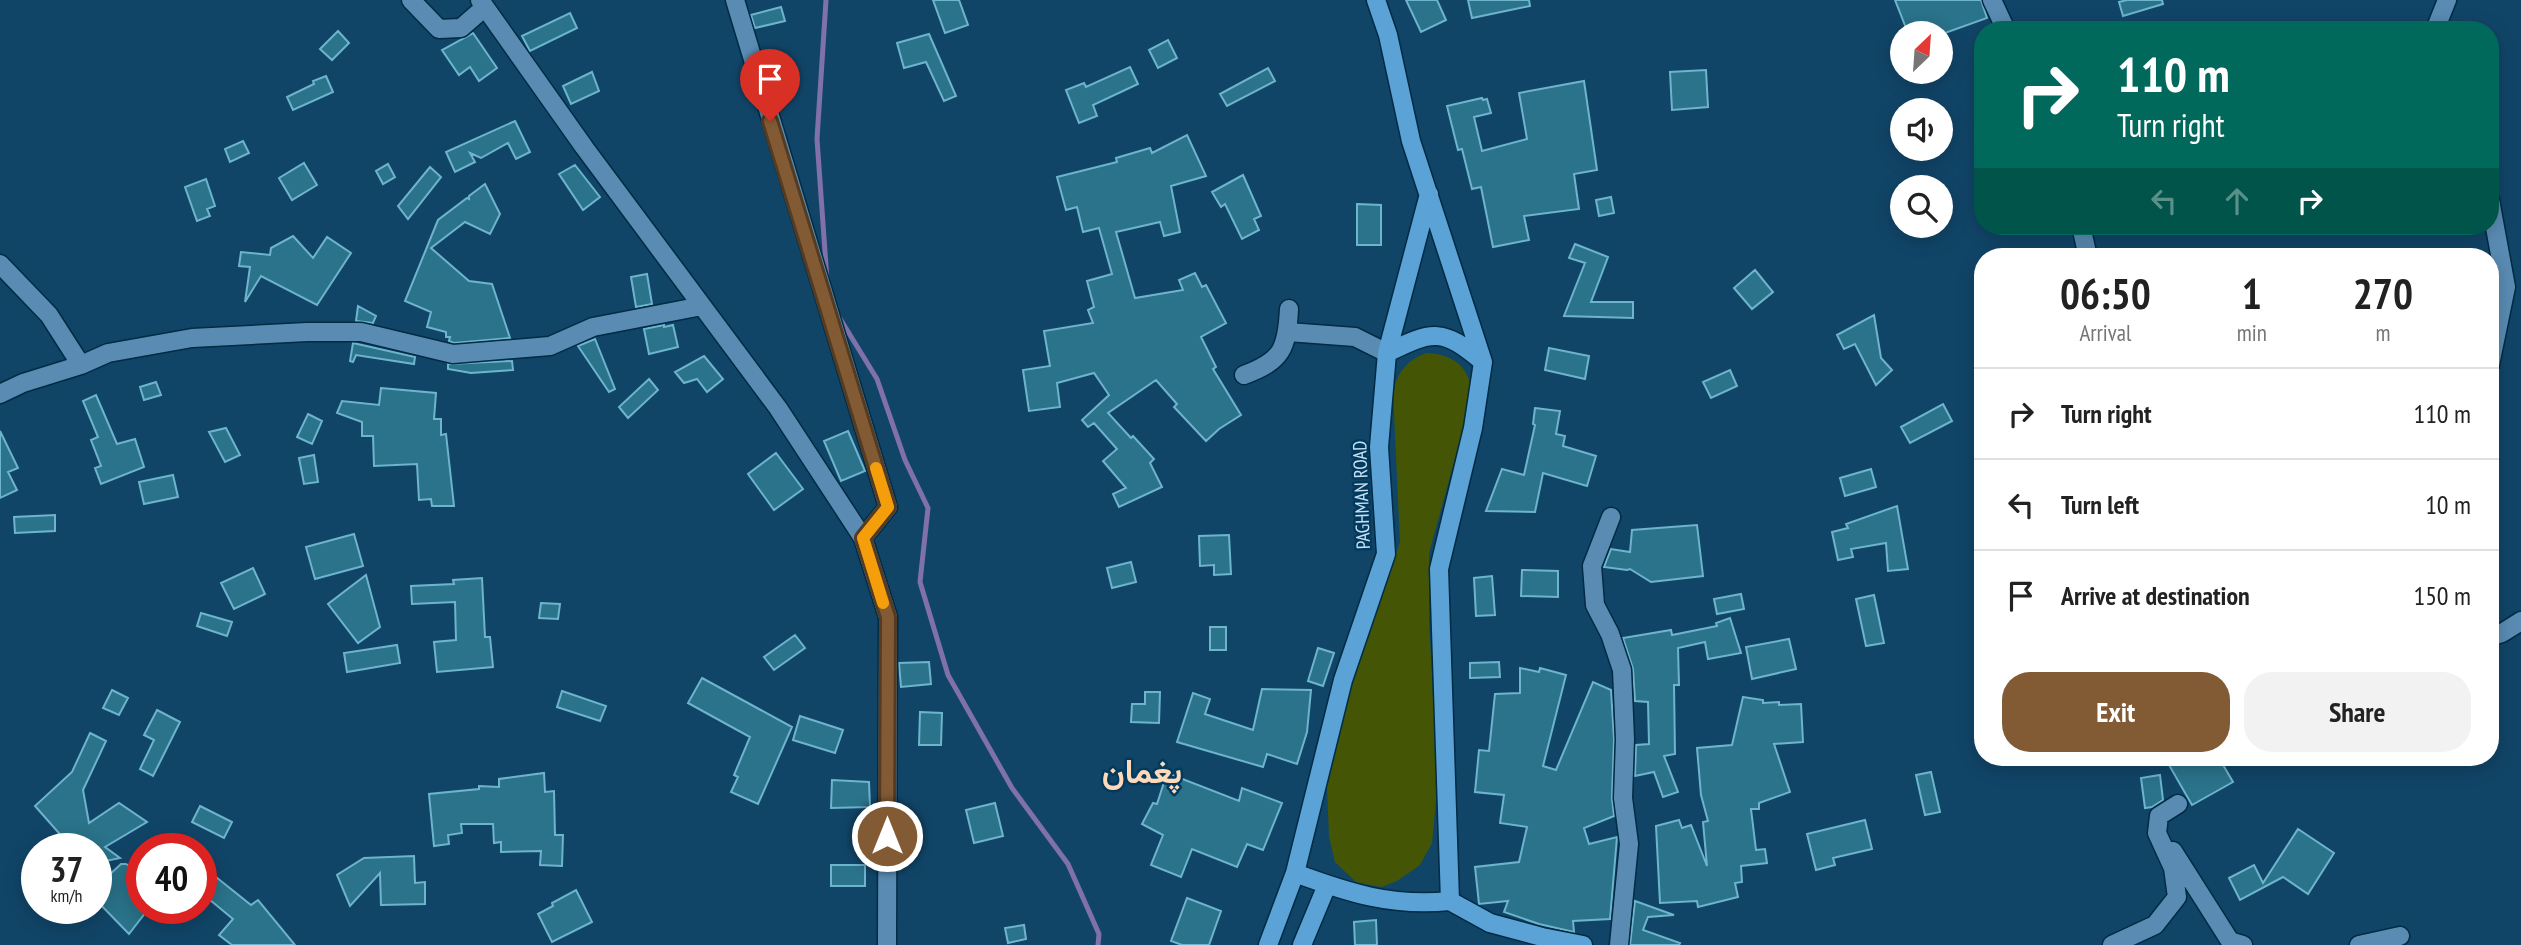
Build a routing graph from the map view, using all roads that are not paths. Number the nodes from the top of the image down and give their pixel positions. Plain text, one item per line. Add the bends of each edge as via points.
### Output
1 (411, 0) edge
2 (734, 0) edge
3 (1376, 0) edge
4 (1992, 0) edge
5 (2446, 0) edge
6 (482, 4) edge
7 (2002, 21) edge
8 (2438, 21) edge
9 (1429, 194) junction
10 (2499, 249) edge
11 (0, 264) edge
12 (702, 306) junction
13 (1289, 309) dead end
14 (2499, 321) edge
15 (1288, 332) junction
16 (1387, 353) junction
17 (1483, 362) junction
18 (81, 365) junction
19 (1244, 375) dead end
20 (0, 394) edge
21 (1611, 517) dead end
22 (863, 538) junction
23 (2521, 621) edge
24 (2499, 634) edge
25 (2178, 804) dead end
26 (2157, 833) junction
27 (1295, 873) junction
28 (1327, 885) junction
29 (1450, 901) junction
30 (2400, 936) dead end
31 (887, 945) edge
32 (1268, 945) edge
33 (1302, 945) edge
34 (1583, 945) edge
35 (1619, 945) edge
36 (2112, 945) edge
37 (2243, 945) edge
38 (2360, 945) edge

1 - 6 street via 439,29 461,28
2 - 22 street via 888,507
3 - 9 main road
4 - 7 street
5 - 8 street
6 - 12 street
9 - 16 main road, PAGHMAN ROAD
9 - 17 main road
10 - 14 street via 2506,287
11 - 18 street via 49,315
12 - 18 street via 593,327 550,346 453,354 361,332 307,332 192,338 108,353
12 - 22 street via 778,408
13 - 15 street
15 - 16 street via 1355,337
15 - 19 street via 1282,350 1268,366
16 - 17 main road via 1437,334
16 - 27 main road, PAGHMAN ROAD via 1379,447 1386,554 1343,680
17 - 29 main road via 1473,428 1439,569
18 - 20 street
21 - 35 street via 1592,566 1595,605 1622,670 1623,798 1629,844
22 - 31 street via 888,617
23 - 24 street
25 - 26 street via 2159,816
26 - 36 street via 2173,869 2177,897 2155,925
26 - 37 street via 2179,858 2230,941
27 - 28 main road
27 - 32 main road, PAGHMAN ROAD
28 - 29 main road via 1379,900
28 - 33 main road
29 - 34 main road via 1490,923
30 - 38 street

